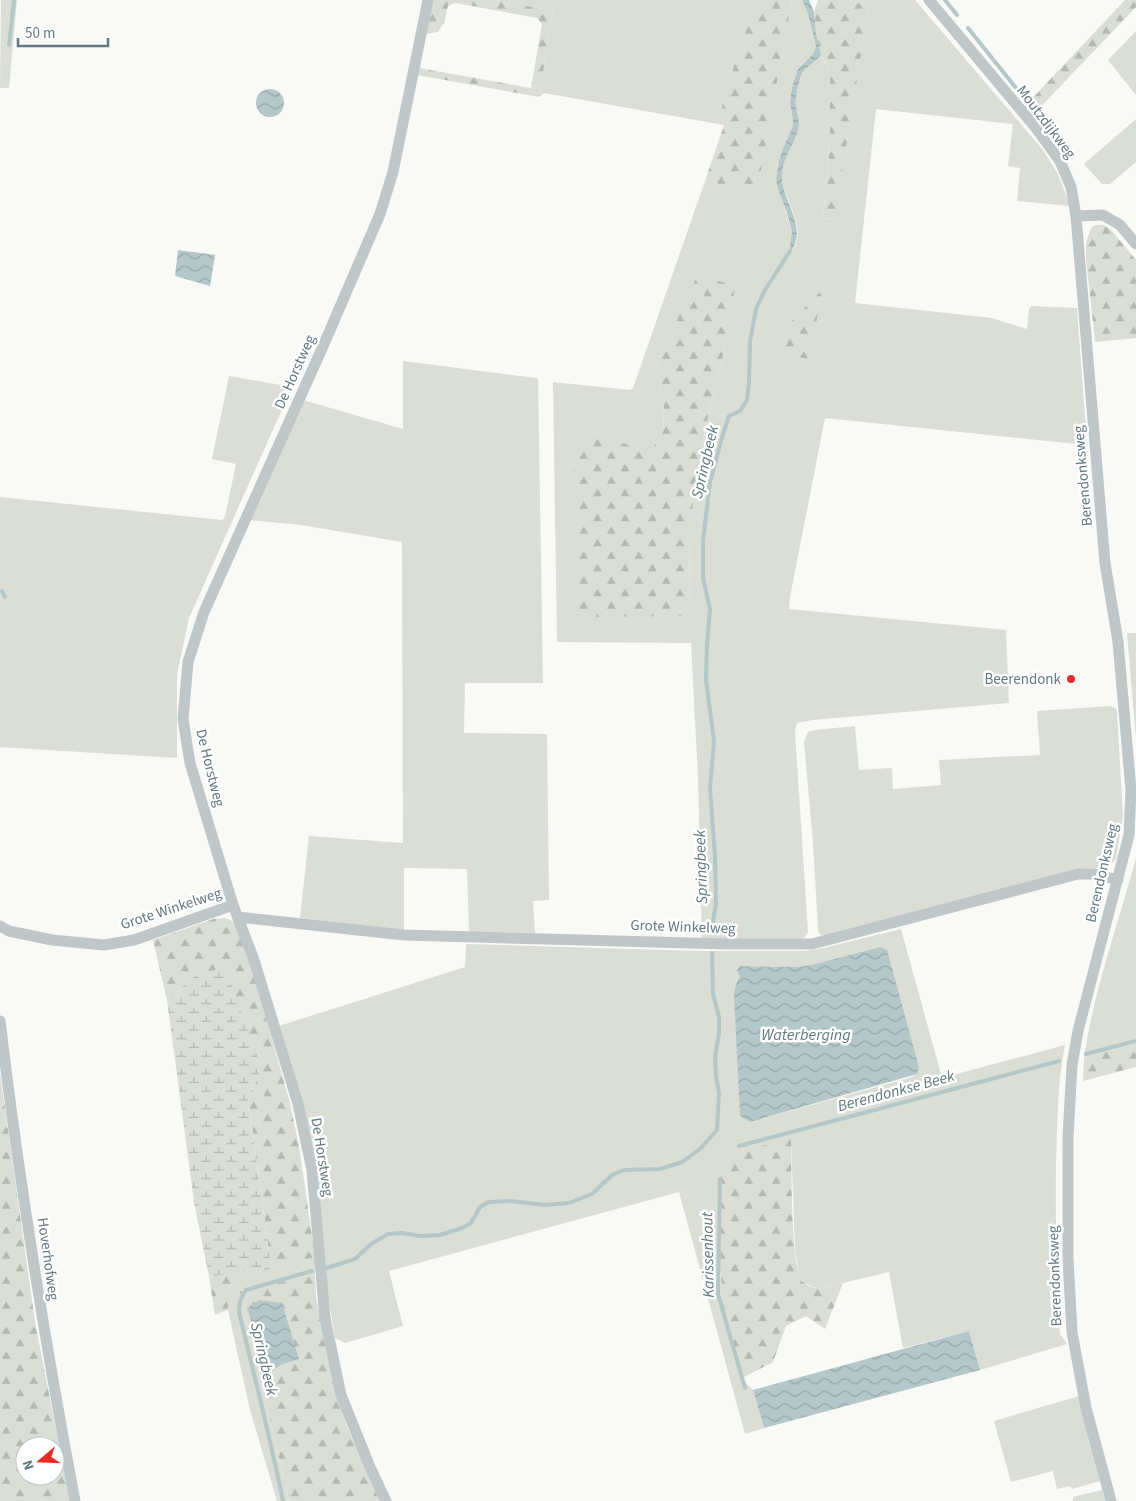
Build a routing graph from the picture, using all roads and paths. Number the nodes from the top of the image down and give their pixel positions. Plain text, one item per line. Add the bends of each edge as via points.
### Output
1 (428, 0) edge
2 (929, 0) edge
3 (1076, 216) junction
4 (1136, 244) edge
5 (1118, 880) junction
6 (233, 905) junction
7 (238, 917) junction
8 (0, 926) edge
9 (0, 1021) edge
10 (76, 1501) edge
11 (386, 1501) edge
12 (1111, 1501) edge

1 - 6 street, De Horstweg via 393,172 380,214 204,612 188,662 183,719 190,763
2 - 3 street, Moutzdijkweg via 1060,161 1071,187
3 - 4 street via 1103,215 1120,225
3 - 5 street, Berendonksweg via 1105,563 1118,642 1131,790 1129,835
5 - 7 street, Grote Winkelweg via 1078,874 812,944 404,935
5 - 12 street, Berendonksweg via 1078,1031 1072,1065 1068,1137 1072,1332 1086,1408
6 - 7 street, De Horstweg
6 - 8 street, Grote Winkelweg via 134,940 104,944 52,940
7 - 11 street, De Horstweg via 298,1104 312,1170 325,1318 342,1395
9 - 10 street, Hoverhofweg via 42,1320

